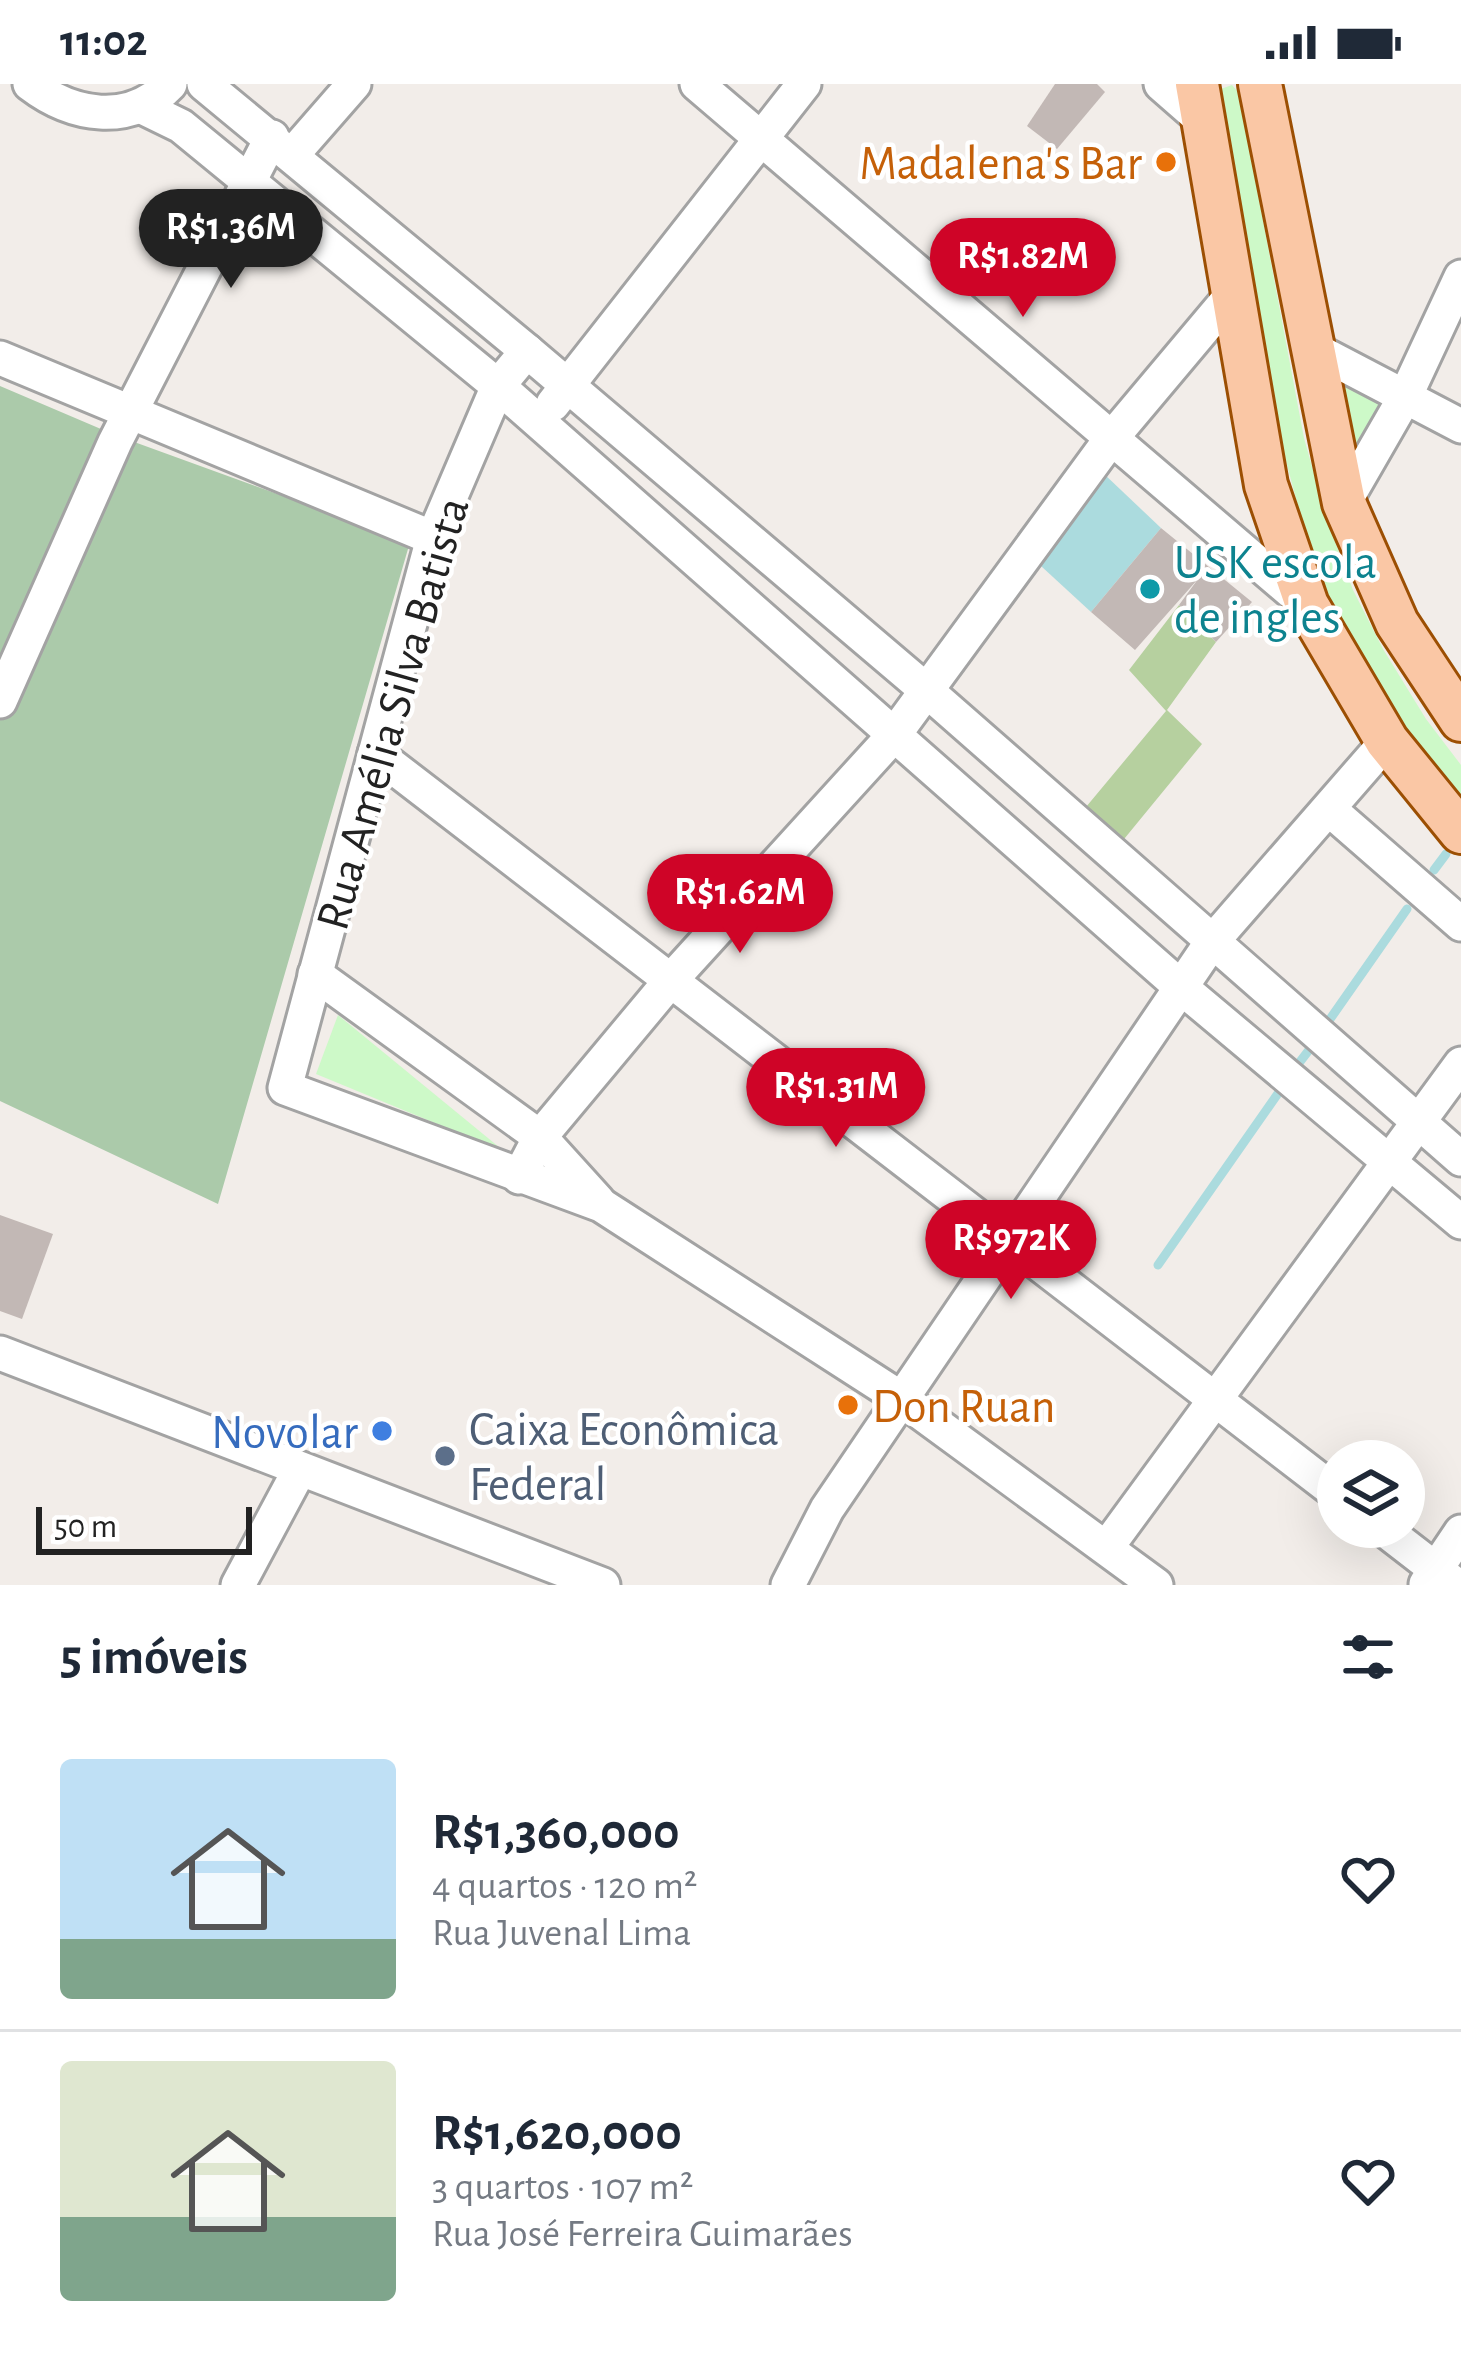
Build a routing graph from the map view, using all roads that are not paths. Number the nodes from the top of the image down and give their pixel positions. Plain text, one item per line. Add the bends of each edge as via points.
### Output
1 (30, 84) edge
2 (170, 84) edge
3 (203, 84) edge
4 (354, 84) edge
5 (697, 84) edge
6 (804, 84) edge
7 (1161, 84) edge
8 (1260, 84) edge
9 (1199, 102) edge
10 (140, 106) junction
11 (762, 141) junction
12 (282, 146) junction
13 (248, 179) junction
14 (1461, 277) edge
15 (1231, 296) junction
16 (1310, 347) junction
17 (527, 352) junction
18 (0, 358) edge
19 (498, 386) junction
20 (567, 388) junction
21 (1405, 397) junction
22 (132, 413) junction
23 (538, 421) junction
24 (1461, 426) edge
25 (1110, 440) junction
26 (1344, 503) junction
27 (433, 538) junction
28 (1307, 605) junction
29 (926, 690) junction
30 (0, 701) edge
31 (1461, 720) edge
32 (894, 735) junction
33 (1387, 741) junction
34 (375, 753) junction
35 (998, 754) junction
36 (967, 799) junction
37 (1329, 808) junction
38 (1461, 832) edge
39 (1461, 924) edge
40 (1211, 944) junction
41 (315, 974) junction
42 (671, 980) junction
43 (1183, 989) junction
44 (1461, 1064) edge
45 (1417, 1121) junction
46 (540, 1137) junction
47 (1461, 1159) edge
48 (1390, 1162) junction
49 (519, 1177) junction
50 (602, 1205) junction
51 (1461, 1222) edge
52 (1011, 1242) junction
53 (0, 1353) edge
54 (902, 1399) junction
55 (1217, 1400) junction
56 (300, 1468) junction
57 (1317, 1478) edge
58 (1461, 1532) edge
59 (1107, 1547) junction
60 (1404, 1548) edge
61 (1439, 1580) edge
62 (238, 1585) edge
63 (603, 1585) edge
64 (788, 1585) edge
65 (1156, 1585) edge

1 - 10 street via 81,112
2 - 10 street
3 - 12 street
4 - 12 street
5 - 11 street
6 - 11 street
7 - 9 street
8 - 16 main road
9 - 15 main road
10 - 13 street via 182,126
11 - 20 street
11 - 25 street
12 - 13 street
12 - 17 street
13 - 19 street
13 - 22 street
14 - 21 street
15 - 25 street
15 - 28 main road via 1266,485
16 - 21 street
16 - 26 main road
17 - 19 street, Rua Amélia Silva Batista
17 - 20 street
18 - 22 street
19 - 23 street
19 - 27 street, Rua Amélia Silva Batista
20 - 23 street
20 - 29 street
21 - 24 street
21 - 26 street
22 - 27 street
22 - 30 street
23 - 32 street
25 - 28 street
25 - 29 street
26 - 31 main road via 1396,623
27 - 34 street, Rua Amélia Silva Batista
28 - 33 main road
29 - 32 street
29 - 35 street
32 - 36 street
32 - 42 street
33 - 37 street
33 - 38 main road
34 - 41 street, Rua Amélia Silva Batista
34 - 42 street
35 - 36 street
35 - 40 street
36 - 43 street
37 - 39 street
37 - 40 street
40 - 43 street
40 - 45 street
41 - 46 street
41 - 49 street, Rua Amélia Silva Batista via 285,1088
42 - 46 street
42 - 52 street
43 - 48 street
43 - 52 street
44 - 45 street
45 - 47 street
45 - 48 street
46 - 49 street
46 - 50 street
48 - 51 street
48 - 55 street
49 - 50 street
50 - 54 street
52 - 54 street
52 - 55 street
53 - 56 street
54 - 59 street
54 - 64 street via 826,1509
55 - 57 street
55 - 59 street
56 - 62 street
56 - 63 street
58 - 61 street
59 - 65 street
60 - 61 street

